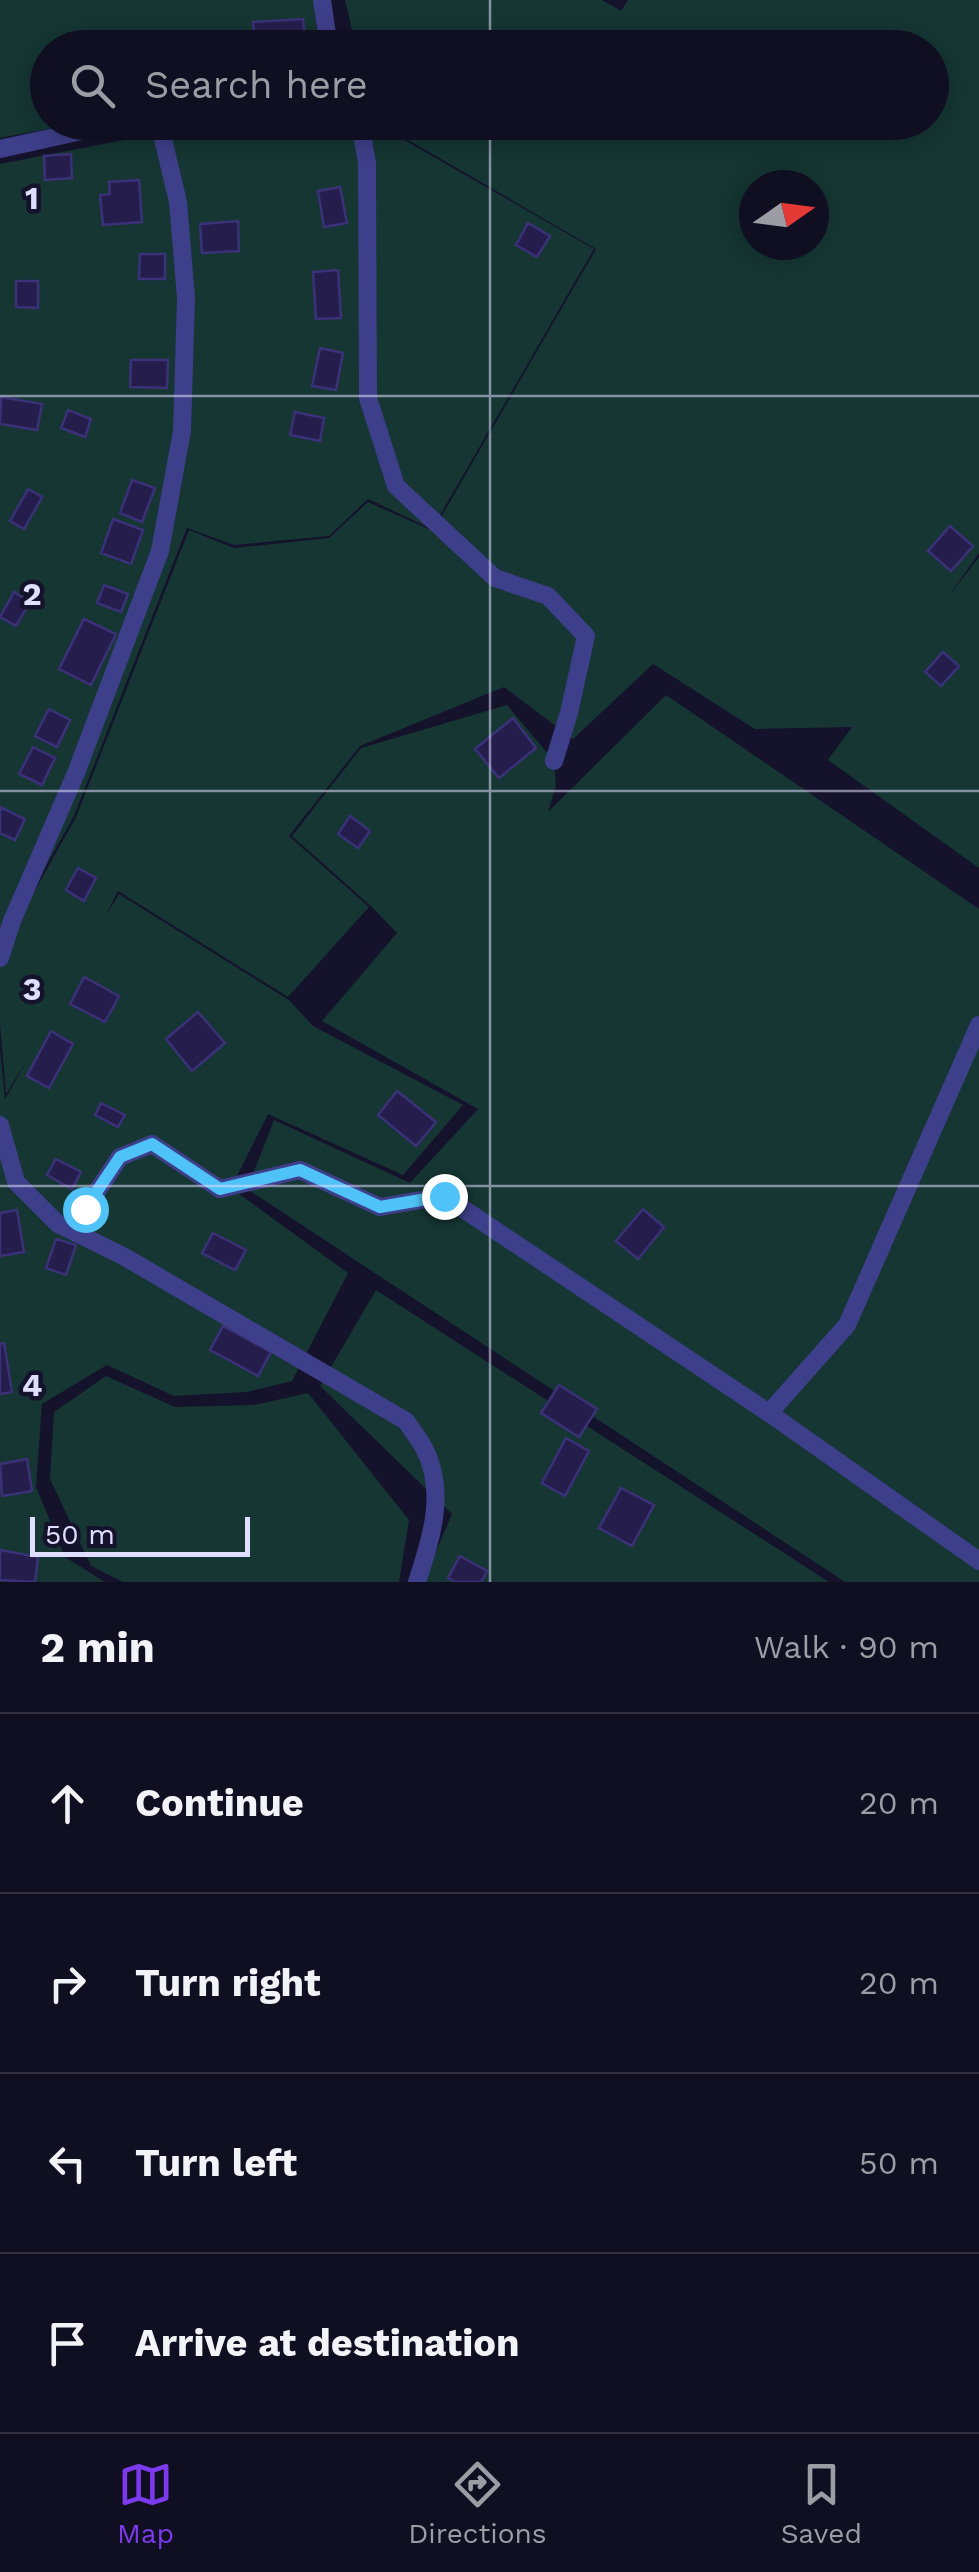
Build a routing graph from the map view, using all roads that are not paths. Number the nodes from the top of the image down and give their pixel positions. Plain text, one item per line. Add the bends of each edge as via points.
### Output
1 (322, 0) edge
2 (326, 30) edge
3 (41, 140) edge
4 (164, 140) edge
5 (363, 140) edge
6 (0, 149) edge
7 (554, 761) dead end
8 (0, 958) edge
9 (979, 1025) edge
10 (0, 1126) edge
11 (76, 1233) junction
12 (769, 1414) junction
13 (979, 1560) edge
14 (417, 1582) edge

1 - 2 lane
3 - 6 lane
4 - 8 lane via 178,202 186,298 182,431 160,550
5 - 7 lane via 368,398 396,486 495,578 548,596 586,636
9 - 12 lane via 847,1325
10 - 11 lane via 16,1182
11 - 12 lane via 120,1157 152,1144 220,1189 300,1170 380,1207 444,1196
11 - 14 lane via 406,1421 426,1451 436,1490 434,1532
12 - 13 lane

